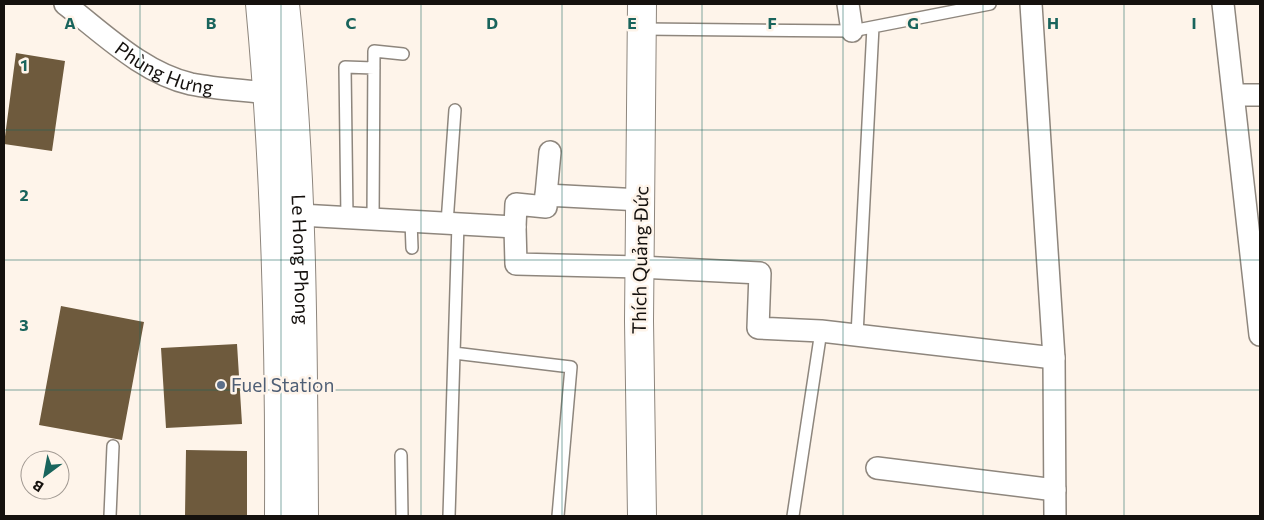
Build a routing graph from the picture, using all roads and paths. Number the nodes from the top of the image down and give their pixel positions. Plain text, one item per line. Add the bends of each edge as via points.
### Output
1 (65, 4) edge
2 (260, 4) edge
3 (285, 4) edge
4 (848, 4) edge
5 (990, 4) edge
6 (1032, 4) edge
7 (1223, 4) edge
8 (88, 13) edge
9 (642, 16) edge
10 (873, 27) junction
11 (852, 31) junction
12 (403, 54) dead end
13 (374, 68) junction
14 (268, 93) junction
15 (1234, 95) junction
16 (1260, 95) edge
17 (455, 110) dead end
18 (550, 152) dead end
19 (546, 196) junction
20 (640, 200) junction
21 (300, 215) junction
22 (347, 218) junction
23 (373, 219) junction
24 (1254, 219) edge
25 (411, 221) junction
26 (452, 223) junction
27 (515, 227) junction
28 (412, 248) dead end
29 (302, 260) junction
30 (275, 261) junction
31 (639, 267) junction
32 (821, 331) junction
33 (857, 335) junction
34 (1260, 335) edge
35 (454, 353) junction
36 (1054, 358) junction
37 (290, 363) junction
38 (113, 446) dead end
39 (401, 455) dead end
40 (877, 468) dead end
41 (1055, 490) junction
42 (110, 516) edge
43 (279, 516) edge
44 (304, 516) edge
45 (402, 516) edge
46 (449, 516) edge
47 (558, 516) edge
48 (642, 516) edge
49 (793, 516) edge
50 (1054, 516) edge

1 - 8 street, Phùng Hưng
2 - 14 main road, Le Hong Phong
3 - 21 main road, Le Hong Phong
4 - 11 street
5 - 10 lane
6 - 36 street
7 - 15 street
8 - 14 street, Phùng Hưng via 126,52 169,77 192,84
9 - 11 lane
9 - 20 main road, Thích Quảng Đức
10 - 11 lane
10 - 33 lane
12 - 13 lane via 374,51
13 - 22 lane via 345,67
13 - 23 lane
14 - 30 main road, Le Hong Phong
15 - 16 street
15 - 24 street
17 - 26 lane
18 - 19 street
19 - 20 street
19 - 27 street via 546,207 516,204
20 - 31 main road, Thích Quảng Đức
21 - 22 street
21 - 29 main road, Le Hong Phong
22 - 23 street
23 - 25 street
24 - 34 street
25 - 26 street
25 - 28 lane
26 - 27 street
26 - 35 lane
27 - 31 street via 516,264
29 - 30 main road
29 - 37 main road, Le Hong Phong
30 - 37 main road, Le Hong Phong
31 - 32 street via 760,273 758,328
31 - 48 main road, Thích Quảng Đức
32 - 33 street
32 - 49 lane
33 - 36 street
35 - 46 lane
35 - 47 lane via 571,367
36 - 41 street
37 - 43 main road, Le Hong Phong
37 - 44 main road, Le Hong Phong
38 - 42 lane
39 - 45 lane
40 - 41 street
41 - 50 street

